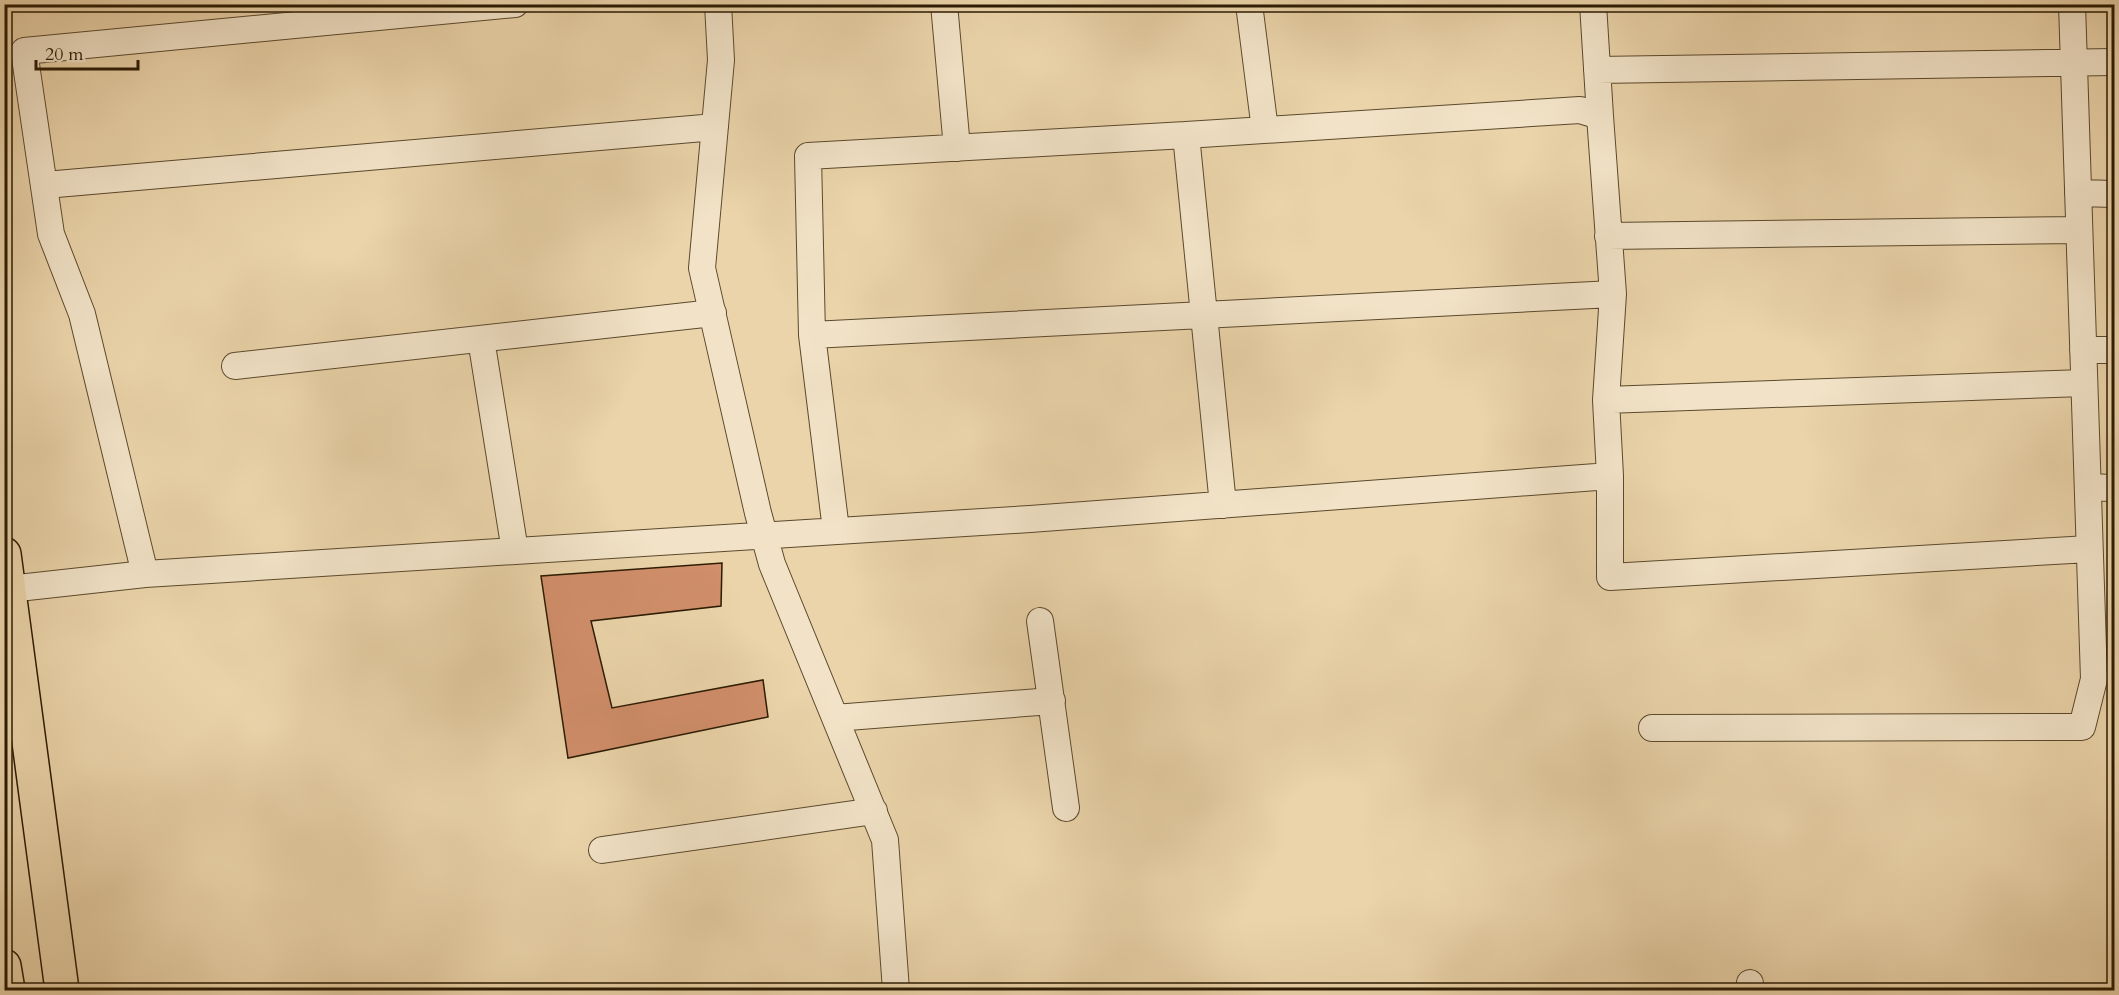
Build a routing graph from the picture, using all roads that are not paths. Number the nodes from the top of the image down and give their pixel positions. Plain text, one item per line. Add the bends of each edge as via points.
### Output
1 (515, 4) edge
2 (718, 4) edge
3 (944, 4) edge
4 (1249, 4) edge
5 (1593, 4) edge
6 (2072, 4) edge
7 (2115, 62) edge
8 (2074, 63) junction
9 (1597, 70) junction
10 (1600, 116) junction
11 (715, 127) junction
12 (1265, 130) junction
13 (1186, 135) junction
14 (957, 148) junction
15 (45, 185) junction
16 (2078, 193) junction
17 (2115, 194) edge
18 (2079, 230) junction
19 (1608, 236) junction
20 (1613, 294) junction
21 (713, 313) junction
22 (1204, 316) junction
23 (812, 335) junction
24 (482, 339) junction
25 (2083, 350) junction
26 (2115, 350) edge
27 (235, 366) dead end
28 (2084, 383) junction
29 (1606, 400) junction
30 (1610, 476) junction
31 (2088, 487) junction
32 (2115, 488) edge
33 (1223, 505) junction
34 (836, 530) junction
35 (765, 535) junction
36 (2089, 549) junction
37 (515, 551) junction
38 (4, 554) edge
39 (145, 574) junction
40 (9, 589) junction
41 (1040, 621) dead end
42 (2103, 628) edge
43 (1052, 700) junction
44 (835, 718) junction
45 (1653, 728) dead end
46 (1066, 808) dead end
47 (874, 811) junction
48 (602, 850) dead end
49 (4, 966) edge
50 (8, 990) edge
51 (62, 990) edge
52 (896, 990) edge

1 - 15 street via 24,51
2 - 11 street via 721,60
3 - 14 street
4 - 12 street
5 - 9 street
6 - 8 street
7 - 8 street
8 - 9 street
8 - 16 street
9 - 10 street
10 - 12 street via 1580,110
10 - 19 street
11 - 15 street
11 - 21 street via 702,268
12 - 13 street
13 - 14 street
13 - 22 street
14 - 23 street via 808,156
15 - 39 street via 51,234 82,314
16 - 17 street
16 - 18 street
18 - 19 street
18 - 25 street
19 - 20 street
20 - 22 street
20 - 29 street
21 - 24 street
21 - 35 street
22 - 23 street
22 - 33 street
23 - 34 street
24 - 27 street
24 - 37 street
25 - 26 street
25 - 28 street
28 - 29 street
28 - 31 street
29 - 30 street
30 - 33 street
30 - 36 street via 1610,576
31 - 32 street
31 - 36 street
33 - 34 street
34 - 35 street
35 - 37 street
35 - 44 street via 778,582
36 - 42 street
37 - 39 street
38 - 40 highway
39 - 40 street
40 - 51 highway
41 - 43 street
42 - 45 street via 2082,727
43 - 44 street
43 - 46 street
44 - 47 street
47 - 48 street
47 - 52 street via 885,840
49 - 50 highway

